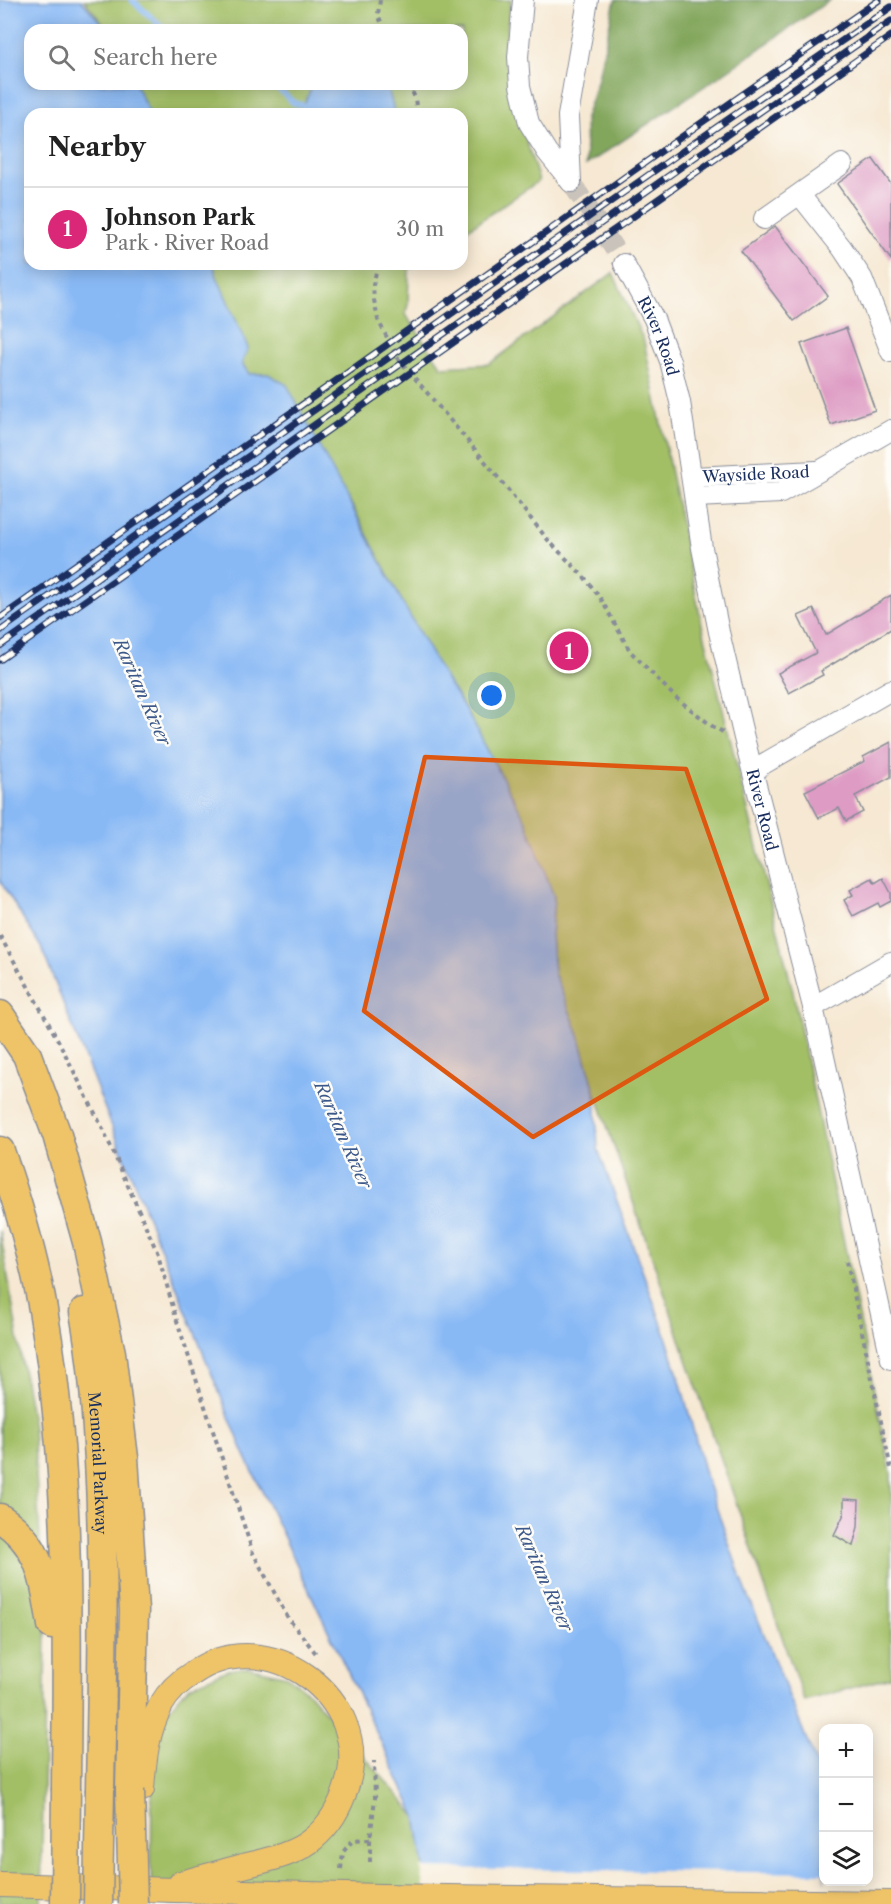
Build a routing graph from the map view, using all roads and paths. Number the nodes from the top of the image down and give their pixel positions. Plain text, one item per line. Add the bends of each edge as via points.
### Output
1 (380, 0) edge
2 (523, 0) edge
3 (588, 0) edge
4 (382, 24) edge
5 (412, 90) edge
6 (416, 108) edge
7 (842, 164) dead end
8 (800, 195) junction
9 (764, 219) dead end
10 (624, 264) tunnel mouth
11 (377, 270) edge
12 (891, 352) edge
13 (891, 430) edge
14 (821, 471) junction
15 (692, 477) junction
16 (695, 497) junction
17 (891, 690) edge
18 (723, 732) dead end
19 (753, 770) junction
20 (0, 936) edge
21 (891, 962) edge
22 (813, 1007) junction
23 (0, 1015) edge
24 (0, 1035) edge
25 (0, 1151) edge
26 (847, 1260) dead end
27 (891, 1359) edge
28 (889, 1458) edge
29 (891, 1469) edge
30 (0, 1518) edge
31 (323, 1662) dead end
32 (66, 1708) junction
33 (374, 1758) dead end
34 (136, 1791) junction
35 (370, 1839) junction
36 (370, 1862) dead end
37 (341, 1869) dead end
38 (0, 1872) edge
39 (0, 1885) edge
40 (29, 1886) junction
41 (380, 1896) junction
42 (144, 1897) edge
43 (891, 1903) edge
44 (65, 1904) edge
45 (98, 1904) edge
46 (347, 1904) edge

1 - 4 path via 378,14
2 - 3 street via 518,57 529,123 571,182 568,116
5 - 6 path
7 - 8 street
8 - 9 street
8 - 12 street via 862,278
10 - 15 street, River Road via 654,319 670,361
11 - 18 path via 373,285 378,320 397,357 548,540 585,578 630,651 675,697
13 - 14 street, Wayside Road
14 - 15 street, Wayside Road
14 - 16 street, Wayside Road via 782,493
15 - 16 street, River Road
16 - 19 street, River Road via 718,633
17 - 19 street
19 - 22 street, River Road
20 - 31 path via 98,1120 158,1254 253,1553 288,1618
21 - 22 street
22 - 27 street, River Road
23 - 34 highway via 27,1055 57,1135 87,1242 111,1353 124,1458 134,1610
24 - 45 highway, Memorial Parkway, bridge via 57,1191 87,1330 97,1426 103,1553
25 - 32 highway via 37,1279 55,1394 62,1474
26 - 28 path
28 - 29 path
30 - 32 highway via 20,1533 41,1567
32 - 44 highway, bridge
33 - 35 path
34 - 42 highway, bridge
34 - 42 main road via 161,1706 178,1683 216,1661 248,1656 297,1669 324,1689 348,1735 351,1764 345,1793 332,1818 314,1839 286,1855
35 - 36 path
35 - 37 path via 353,1840 343,1852
38 - 40 street
39 - 40 main road
40 - 42 main road
41 - 42 main road
41 - 43 main road
41 - 46 main road

